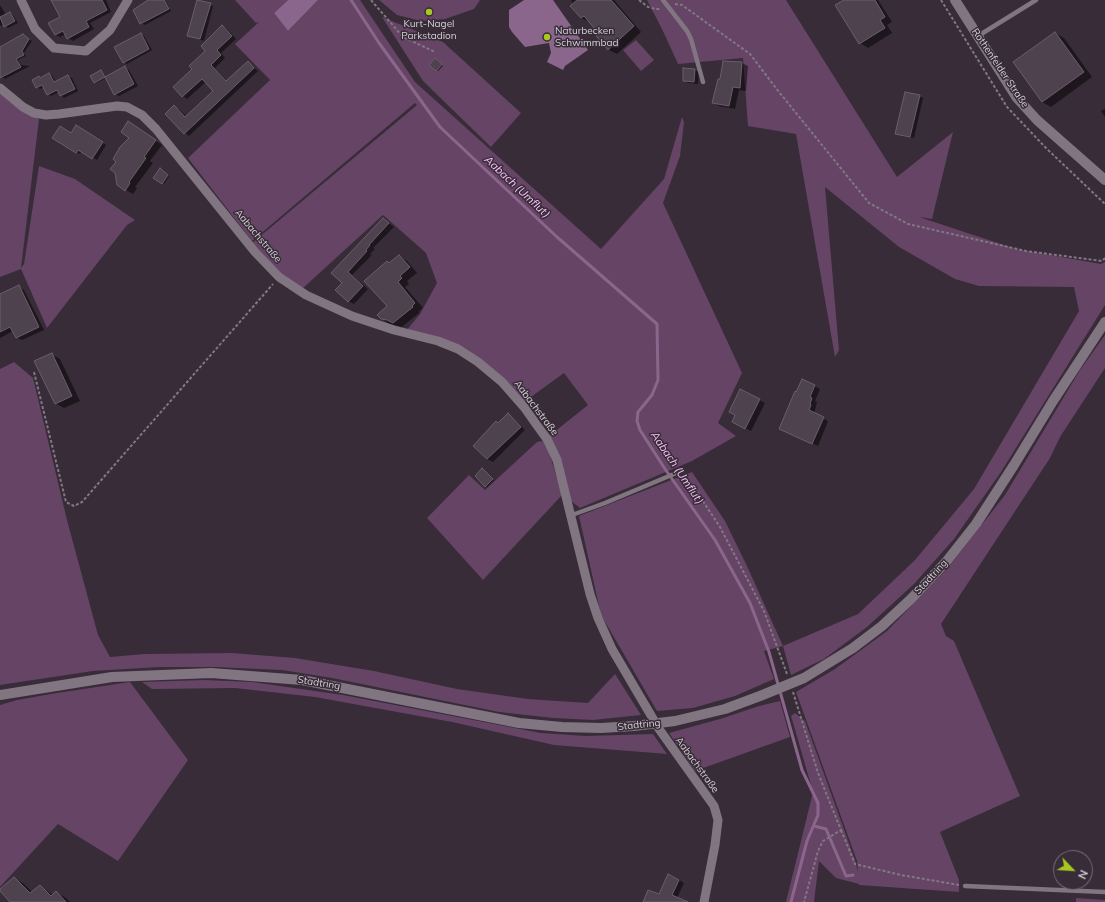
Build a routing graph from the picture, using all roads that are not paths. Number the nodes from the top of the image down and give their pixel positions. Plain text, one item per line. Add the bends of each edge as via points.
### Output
1 (21, 0) edge
2 (128, 0) edge
3 (663, 0) edge
4 (955, 0) edge
5 (1036, 0) edge
6 (977, 36) junction
7 (703, 82) dead end
8 (0, 88) edge
9 (1105, 180) edge
10 (1105, 322) edge
11 (681, 471) road end
12 (572, 515) junction
13 (0, 694) edge
14 (965, 886) road end
15 (1105, 892) edge
16 (704, 902) edge

1 - 2 street via 35,29 54,48 86,51 110,30
3 - 7 lane via 691,39
4 - 6 street, Rothenfelder Straße
5 - 6 lane
6 - 9 street, Rothenfelder Straße via 1017,98 1037,120
8 - 12 street, Aabachstraße via 23,107 46,115 117,106 127,107 142,115 278,277 306,295 352,316 438,341 458,349 478,362 502,382 547,439 557,460
10 - 13 street, Stadtring via 976,524 946,562 911,599 853,648 804,678 725,709 675,721 634,726 562,727 519,722 302,680 211,673 112,677
11 - 12 lane
12 - 16 street, Aabachstraße via 590,594 612,649 658,729 714,806 718,820
14 - 15 lane

